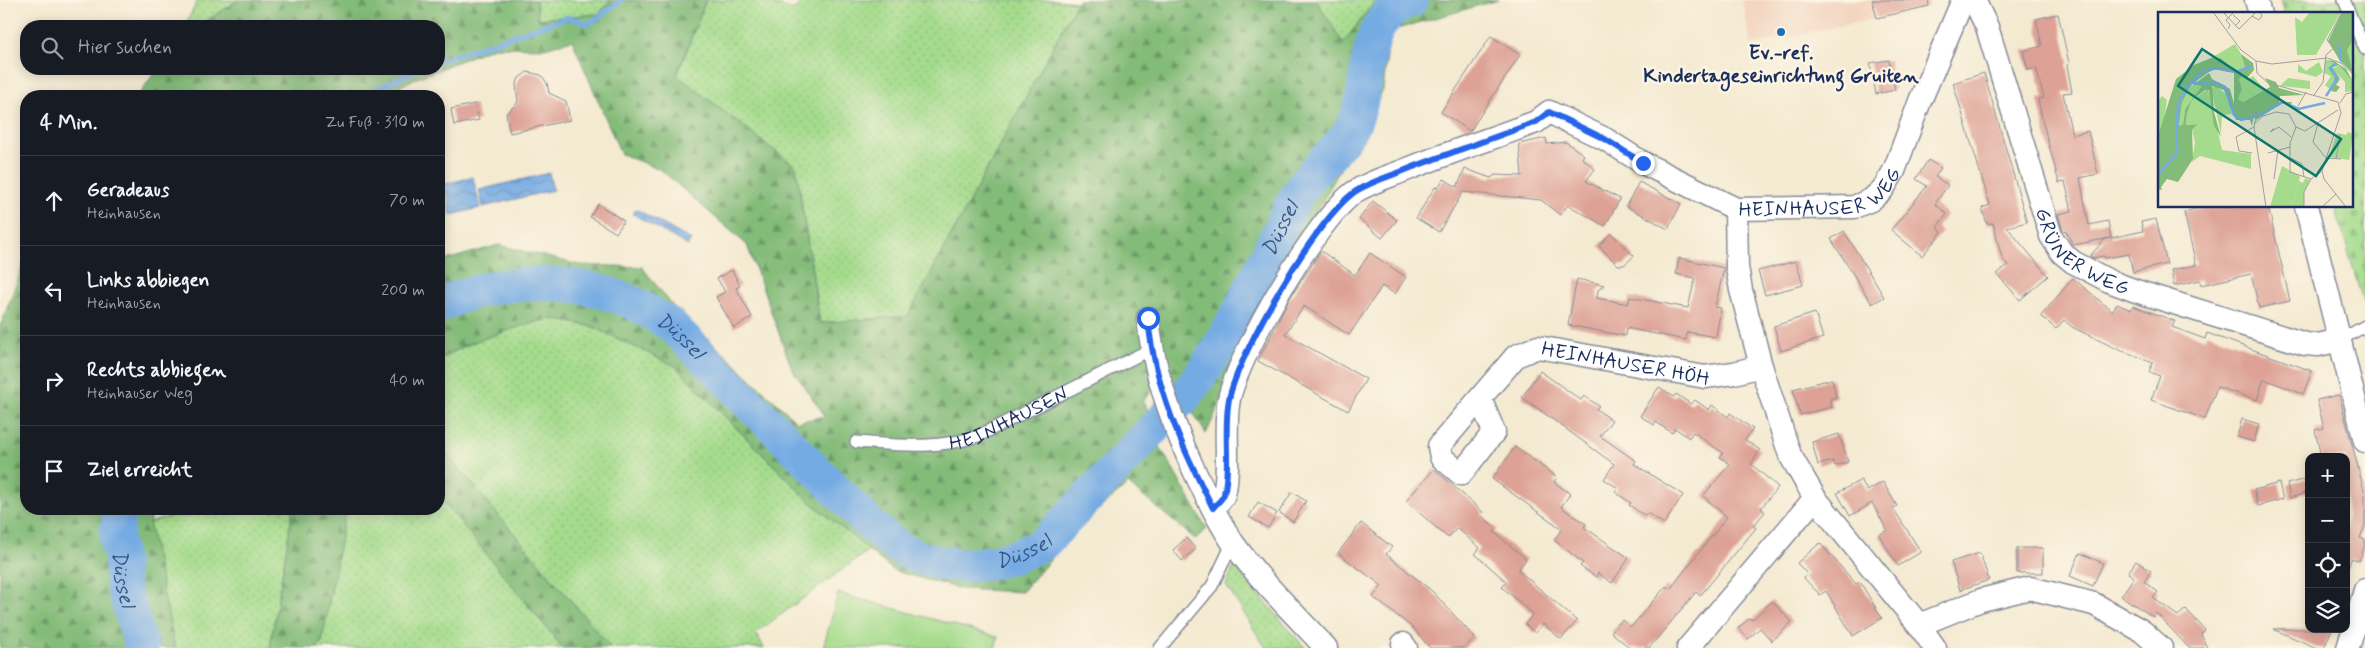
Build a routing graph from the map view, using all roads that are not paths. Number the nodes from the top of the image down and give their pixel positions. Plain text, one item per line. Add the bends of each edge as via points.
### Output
1 (1963, 0) edge
2 (1974, 0) edge
3 (2344, 0) edge
4 (2350, 12) edge
5 (2352, 17) edge
6 (2365, 49) edge
7 (1736, 209) junction
8 (2307, 214) edge
9 (1148, 318) dead end
10 (2365, 326) edge
11 (2340, 340) junction
12 (1151, 349) junction
13 (1760, 366) junction
14 (1480, 398) dead end
15 (2365, 441) edge
16 (856, 442) dead end
17 (1815, 498) junction
18 (1213, 508) junction
19 (1233, 542) junction
20 (2365, 590) edge
21 (1919, 625) junction
22 (1699, 643) edge
23 (1160, 648) edge
24 (1326, 648) edge
25 (1935, 648) edge
26 (2161, 648) edge
27 (2348, 648) edge

1 - 7 street, HEINHAUSER WEG via 1901,156 1883,189 1871,200 1854,207
2 - 11 street, GRÜNER WEG via 1987,27 2051,236 2062,253 2109,281 2252,329 2304,344 2318,345
3 - 4 lane
5 - 6 lane
7 - 13 street via 1740,290
7 - 18 street, HEINHAUSER WEG via 1549,112 1536,122 1356,191 1341,204 1293,268 1236,378 1226,420 1224,495
8 - 11 street
9 - 12 street
10 - 11 lane
11 - 15 street
12 - 16 lane, HEINHAUSEN via 960,442 918,446
12 - 18 street via 1175,427
13 - 14 street, HEINHAUSER HÖH via 1705,377 1538,347 1516,356
13 - 17 street via 1790,455
17 - 21 street
17 - 22 street
18 - 19 street
19 - 23 lane via 1212,586
19 - 24 street
20 - 27 street
21 - 25 street
21 - 26 street via 1981,600 2030,588 2094,604 2142,631

